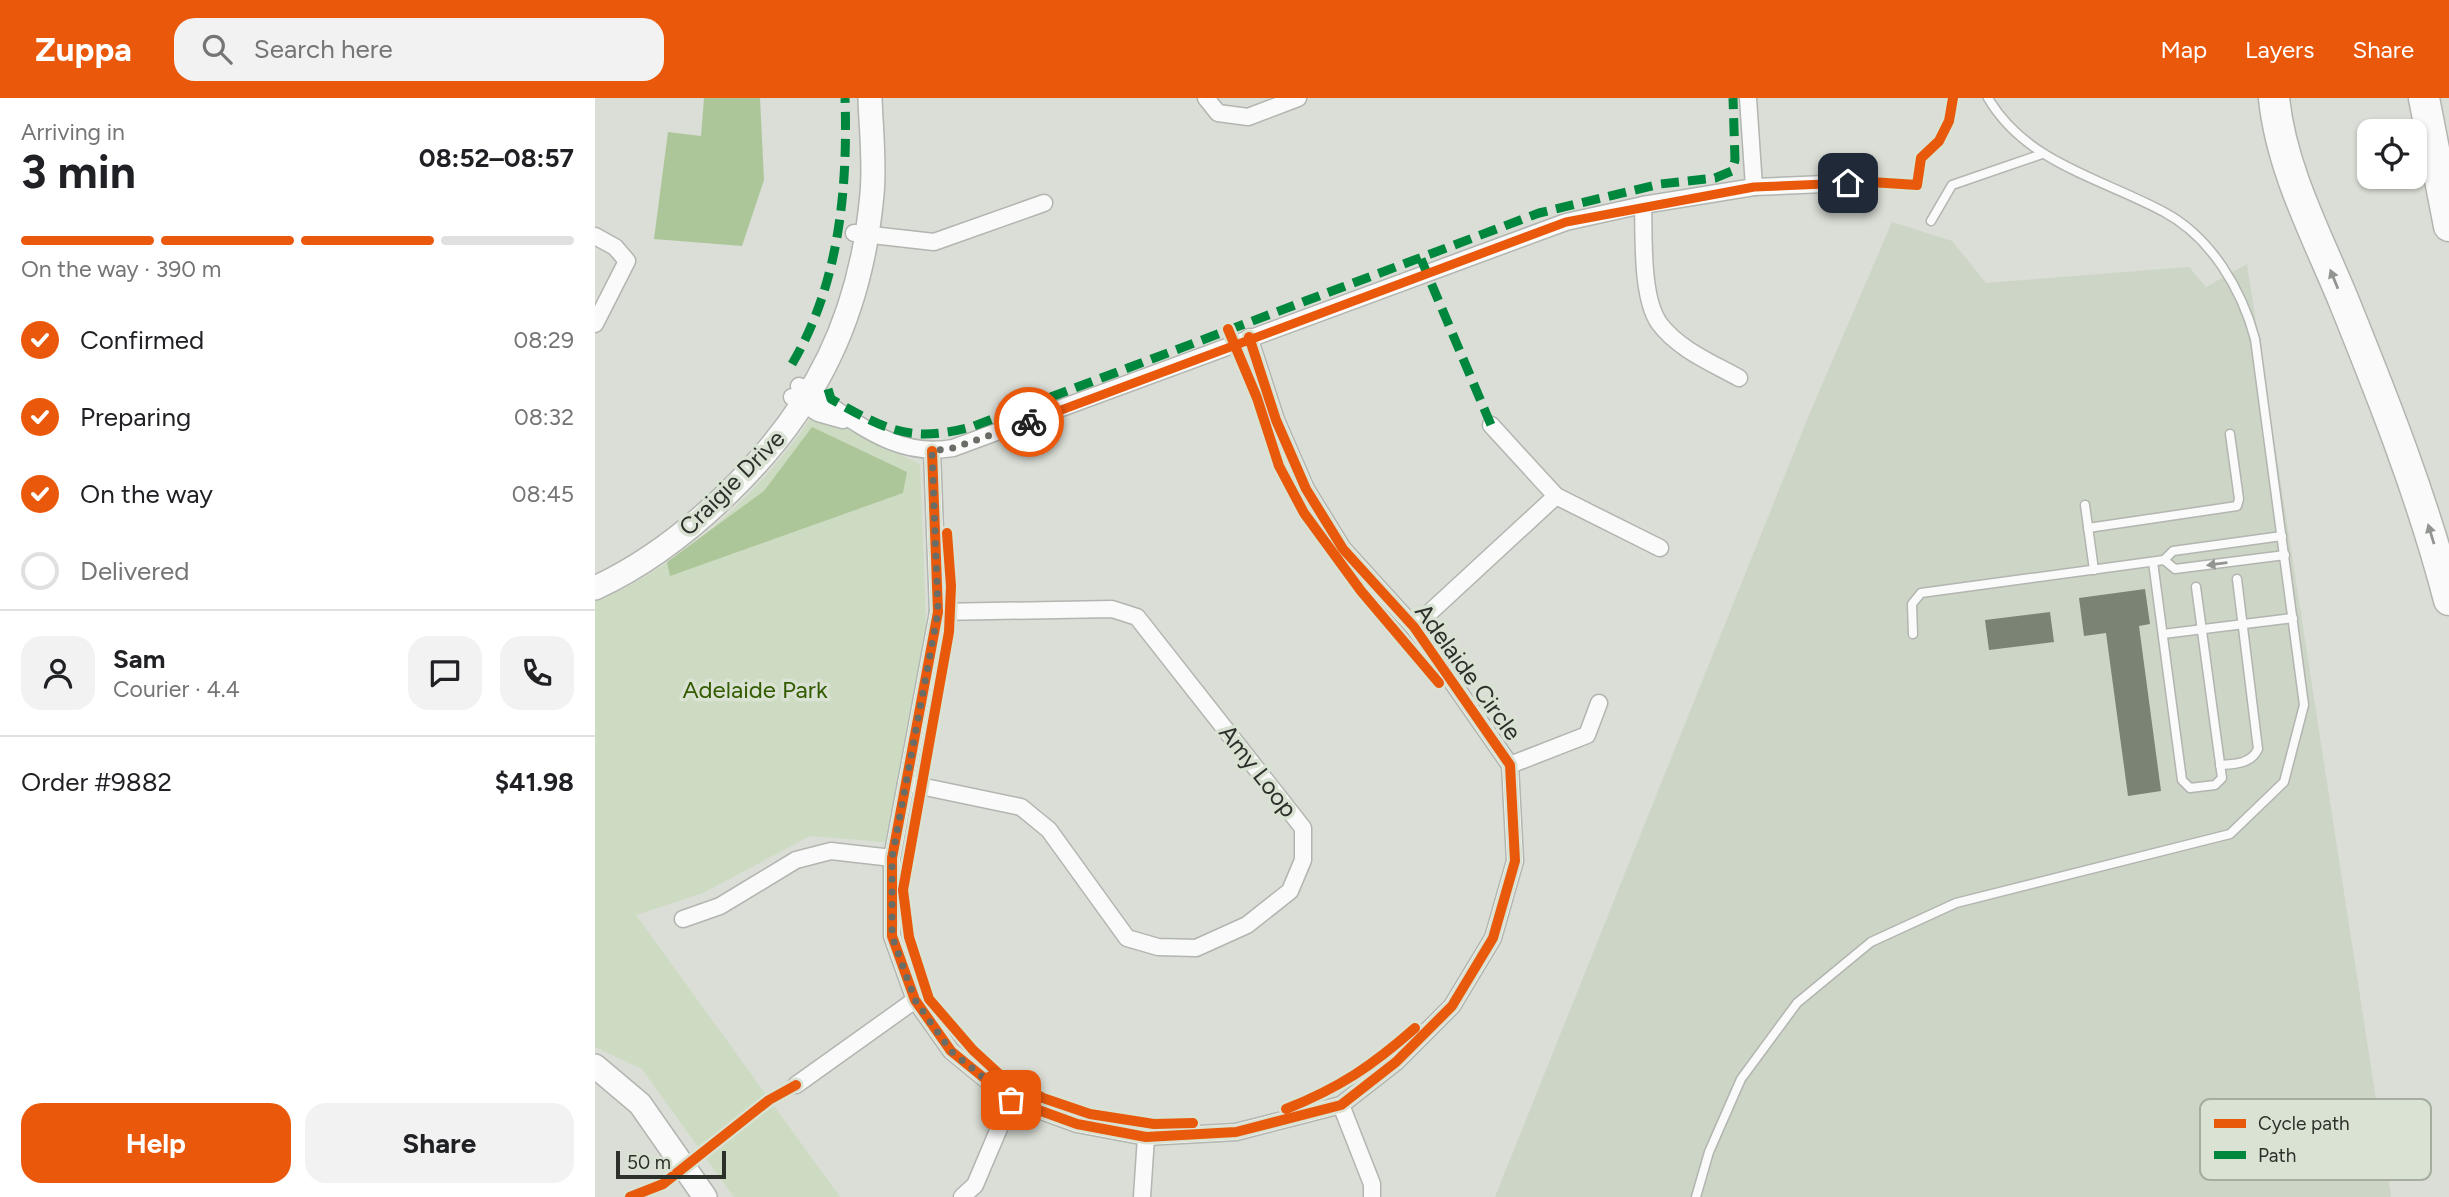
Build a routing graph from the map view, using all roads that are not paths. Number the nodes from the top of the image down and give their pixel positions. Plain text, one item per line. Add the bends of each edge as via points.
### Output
1 (857, 98) edge
2 (870, 98) edge
3 (1206, 98) edge
4 (1298, 98) edge
5 (1748, 98) edge
6 (1989, 98) edge
7 (2274, 98) edge
8 (2424, 98) edge
9 (2042, 154) junction
10 (1871, 182) dead end
11 (1754, 187) junction
12 (1044, 203) dead end
13 (1643, 205) junction
14 (1931, 221) dead end
15 (2449, 226) edge
16 (860, 234) junction
17 (595, 236) edge
18 (595, 324) edge
19 (1249, 337) junction
20 (1739, 378) dead end
21 (802, 395) junction
22 (1491, 425) dead end
23 (2230, 434) dead end
24 (932, 451) junction
25 (1556, 496) junction
26 (2085, 505) dead end
27 (2088, 528) junction
28 (2282, 536) junction
29 (1660, 548) dead end
30 (2285, 555) junction
31 (2164, 560) junction
32 (2153, 562) junction
33 (2094, 570) junction
34 (595, 573) edge
35 (2237, 579) dead end
36 (2196, 587) dead end
37 (595, 588) edge
38 (2449, 600) edge
39 (938, 612) junction
40 (2293, 618) junction
41 (2243, 624) junction
42 (1414, 627) junction
43 (2202, 629) junction
44 (1913, 634) dead end
45 (2162, 634) junction
46 (1599, 703) dead end
47 (1510, 765) junction
48 (2220, 765) junction
49 (907, 783) junction
50 (892, 858) junction
51 (683, 919) dead end
52 (915, 1000) junction
53 (595, 1066) edge
54 (796, 1085) dead end
55 (1011, 1100) junction
56 (1341, 1105) junction
57 (1146, 1137) junction
58 (705, 1197) edge
59 (962, 1197) edge
60 (1142, 1197) edge
61 (1371, 1197) edge
62 (1696, 1197) edge

1 - 16 main road, Craigie Drive
2 - 16 main road, Craigie Drive via 872,192
3 - 4 street via 1217,113 1248,117
5 - 11 street
6 - 9 lane via 2002,122
38 -> 7 highway via 2432,534 2393,424 2287,163
8 - 15 highway
9 - 14 lane via 1952,186
9 - 28 lane via 2167,213 2203,241 2246,305 2255,339
10 - 11 street
11 - 13 street
12 - 16 street via 935,243
13 - 19 street via 1566,222
13 - 20 street via 1647,281 1658,322 1690,351
16 - 21 main road, Craigie Drive
17 - 18 street via 615,247 627,261
19 - 24 street via 996,435
19 - 42 street, Adelaide Circle via 1276,420 1306,489 1343,549
21 - 24 street via 887,442
21 - 34 main road, Craigie Drive via 700,502 650,542
21 - 37 main road, Craigie Drive via 752,469 683,534
22 - 25 street
23 - 27 lane via 2237,506
24 - 39 street, Adelaide Circle
25 - 29 street
25 - 42 street
26 - 27 lane
27 - 33 lane
28 - 30 lane
28 - 31 lane via 2173,551
30 -> 31 lane via 2175,569
30 - 40 lane
31 - 32 lane
32 - 33 lane
32 - 45 lane
33 - 44 lane via 1921,593 1912,604
35 - 41 lane
36 - 43 lane
39 - 49 street, Adelaide Circle
39 - 49 street, Amy Loop via 1112,609 1137,617 1303,828 1303,860 1290,891 1247,925 1196,948 1158,947 1127,938 1049,830 1021,807
40 - 41 lane
40 - 62 lane via 2304,705 2284,782 2230,834 1955,903 1871,942 1797,1003 1741,1079 1709,1152
41 - 43 lane
41 - 48 lane via 2258,749 2244,762
42 - 47 street, Adelaide Circle
43 - 45 lane
43 - 48 lane
45 - 48 lane via 2182,783 2190,788 2218,784
46 - 47 street via 1587,735
47 - 56 street, Adelaide Circle via 1515,861 1493,938 1452,1006 1396,1062
49 - 50 street, Adelaide Circle
50 - 51 street via 831,851 796,860 720,906
50 - 52 street, Adelaide Circle via 892,936
52 - 54 street
52 - 55 street, Adelaide Circle via 951,1051
53 - 58 main road via 640,1104
55 - 57 street, Adelaide Circle via 1077,1124
55 - 59 street via 975,1185
56 - 57 street, Adelaide Circle via 1236,1132
56 - 61 street via 1372,1184
57 - 60 street

